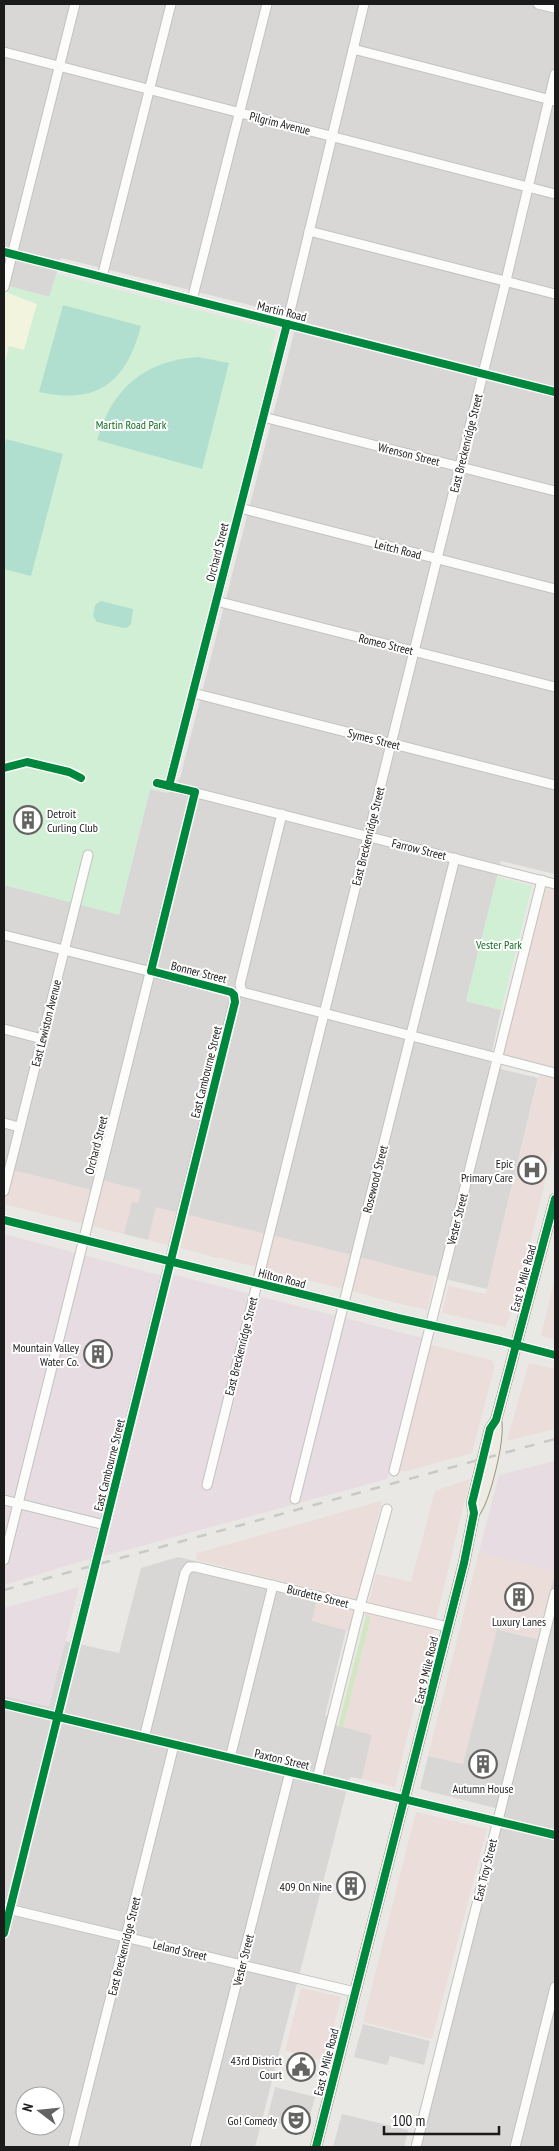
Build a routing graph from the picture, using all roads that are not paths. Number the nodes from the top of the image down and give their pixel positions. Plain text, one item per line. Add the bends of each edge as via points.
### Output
1 (75, 4) edge
2 (171, 4) edge
3 (267, 4) edge
4 (364, 4) edge
5 (538, 4) edge
6 (555, 8) edge
7 (353, 49) junction
8 (4, 52) edge
9 (59, 66) junction
10 (555, 74) edge
11 (150, 89) junction
12 (552, 100) edge
13 (239, 112) junction
14 (332, 136) junction
15 (529, 187) junction
16 (555, 194) edge
17 (309, 231) junction
18 (8, 253) edge
19 (102, 277) junction
20 (506, 282) junction
21 (4, 287) edge
22 (555, 294) edge
23 (192, 300) junction
24 (287, 324) junction
25 (483, 374) junction
26 (555, 392) edge
27 (263, 417) junction
28 (460, 466) junction
29 (555, 491) edge
30 (240, 508) junction
31 (437, 559) junction
32 (555, 589) edge
33 (216, 601) junction
34 (414, 651) junction
35 (555, 687) edge
36 (192, 693) junction
37 (391, 744) junction
38 (157, 783) dead end
39 (555, 785) edge
40 (169, 786) junction
41 (195, 792) junction
42 (282, 814) junction
43 (368, 836) junction
44 (88, 855) dead end
45 (455, 858) junction
46 (542, 880) junction
47 (555, 884) edge
48 (4, 934) edge
49 (64, 950) junction
50 (151, 971) junction
51 (235, 1002) joint
52 (324, 1015) junction
53 (4, 1030) edge
54 (411, 1036) junction
55 (42, 1039) junction
56 (498, 1058) junction
57 (555, 1073) edge
58 (4, 1123) edge
59 (20, 1127) junction
60 (4, 1191) edge
61 (555, 1199) edge
62 (4, 1220) edge
63 (84, 1240) junction
64 (170, 1261) junction
65 (257, 1283) junction
66 (344, 1305) junction
67 (431, 1326) junction
68 (516, 1345) junction
69 (555, 1355) edge
70 (394, 1470) dead end
71 (207, 1485) dead end
72 (295, 1499) dead end
73 (4, 1500) edge
74 (18, 1504) junction
75 (387, 1509) dead end
76 (105, 1525) junction
77 (4, 1560) edge
78 (273, 1586) junction
79 (555, 1593) edge
80 (360, 1606) junction
81 (448, 1627) junction
82 (4, 1704) edge
83 (58, 1717) junction
84 (144, 1738) junction
85 (174, 1744) junction
86 (230, 1758) junction
87 (290, 1772) junction
88 (317, 1779) junction
89 (406, 1799) junction
90 (498, 1821) junction
91 (555, 1835) edge
92 (7, 1909) edge
93 (4, 1933) edge
94 (126, 1937) junction
95 (241, 1964) junction
96 (555, 1987) edge
97 (356, 1992) junction
98 (73, 2147) edge
99 (196, 2147) edge
100 (316, 2147) edge
101 (416, 2147) edge
102 (515, 2147) edge

1 - 9 street
2 - 11 street
3 - 13 street
4 - 7 street, Orchard Street
5 - 6 street
7 - 12 street
7 - 14 street, Orchard Street
8 - 9 street, Pilgrim Avenue
9 - 11 street, Pilgrim Avenue
9 - 18 street
10 - 12 street, East Breckenridge Street
11 - 13 street, Pilgrim Avenue
11 - 19 street
12 - 15 street, East Breckenridge Street
13 - 14 street, Pilgrim Avenue
13 - 23 street
14 - 15 street, Pilgrim Avenue
14 - 17 street, Orchard Street
15 - 16 street, Pilgrim Avenue
15 - 20 street, East Breckenridge Street
17 - 20 street
17 - 24 street, Orchard Street
18 - 19 street, Martin Road
18 - 21 street
19 - 23 street, Martin Road
20 - 22 street
20 - 25 street, East Breckenridge Street
23 - 24 street, Martin Road
24 - 25 street, Martin Road
24 - 27 street, Orchard Street
25 - 26 street, Martin Road
25 - 28 street, East Breckenridge Street
27 - 28 street, Wrenson Street
27 - 30 street, Orchard Street
28 - 29 street, Wrenson Street
28 - 31 street, East Breckenridge Street
30 - 31 street, Leitch Road
30 - 33 street, Orchard Street
31 - 32 street, Leitch Road
31 - 34 street, East Breckenridge Street
33 - 34 street, Romeo Street
33 - 36 street, Orchard Street
34 - 35 street, Romeo Street
34 - 37 street, East Breckenridge Street
36 - 37 street, Symes Street
36 - 40 street, Orchard Street
37 - 39 street, Symes Street
37 - 43 street, East Breckenridge Street
38 - 40 street, Farrow Street
40 - 41 street, Farrow Street
41 - 42 street, Farrow Street
41 - 50 street, Orchard Street
42 - 43 street, Farrow Street
42 - 52 street, Bonner Street via 240,987 247,995
43 - 45 street, Farrow Street
43 - 52 street, East Breckenridge Street
44 - 49 street, East Lewiston Avenue
45 - 46 street, Farrow Street
45 - 54 street, Rosewood Street
46 - 47 street, Farrow Street
46 - 56 street, Vester Street
48 - 49 street, Bonner Street
49 - 50 street, Bonner Street
49 - 55 street, East Lewiston Avenue
50 - 51 street, Bonner Street via 228,990 233,993
50 - 63 street, Orchard Street
51 - 64 street, East Cambourne Street
52 - 54 street, Bonner Street
52 - 65 street, East Breckenridge Street
53 - 55 street
54 - 56 street, Bonner Street
54 - 66 street, Rosewood Street
55 - 59 street, East Lewiston Avenue
56 - 57 street, Bonner Street
56 - 67 street, Vester Street
58 - 59 street
59 - 60 street, East Lewiston Avenue
61 - 68 main road, East 9 Mile Road
62 - 63 street, Hilton Road
63 - 64 street, Hilton Road
63 - 74 street, Orchard Street
64 - 65 street, Hilton Road
64 - 76 street, East Cambourne Street
65 - 66 street, Hilton Road
65 - 71 street, East Breckenridge Street
66 - 67 street, Hilton Road
66 - 72 street, Rosewood Street
67 - 68 street, Hilton Road
67 - 70 street, Vester Street
68 - 69 street, Hilton Road
68 - 81 main road, East 9 Mile Road via 496,1420 490,1429 472,1503 474,1513
73 - 74 street
74 - 76 street
74 - 77 street, Orchard Street
75 - 80 street
76 - 83 street, East Cambourne Street
78 - 80 street, Burdette Street
78 - 84 street, Burdette Street via 189,1567 185,1572
78 - 86 street
79 - 90 street, East Troy Street
80 - 81 street, Burdette Street
80 - 88 street
81 - 89 main road, East 9 Mile Road
82 - 83 street, Paxton Street
83 - 84 street, Paxton Street
83 - 92 street, East Cambourne Street
84 - 85 street, Paxton Street
85 - 86 street, Paxton Street
85 - 94 street, East Breckenridge Street
86 - 87 street, Paxton Street
87 - 88 street, Paxton Street
87 - 95 street, Vester Street
88 - 89 street, Paxton Street
89 - 90 street, Paxton Street
89 - 97 main road, East 9 Mile Road
90 - 91 street, Paxton Street
90 - 101 street, East Troy Street
92 - 93 street, East Cambourne Street
92 - 94 street, Leland Street
94 - 95 street, Leland Street
94 - 98 street, East Breckenridge Street
95 - 97 street, Leland Street
95 - 99 street, Vester Street
96 - 102 street
97 - 100 main road, East 9 Mile Road

